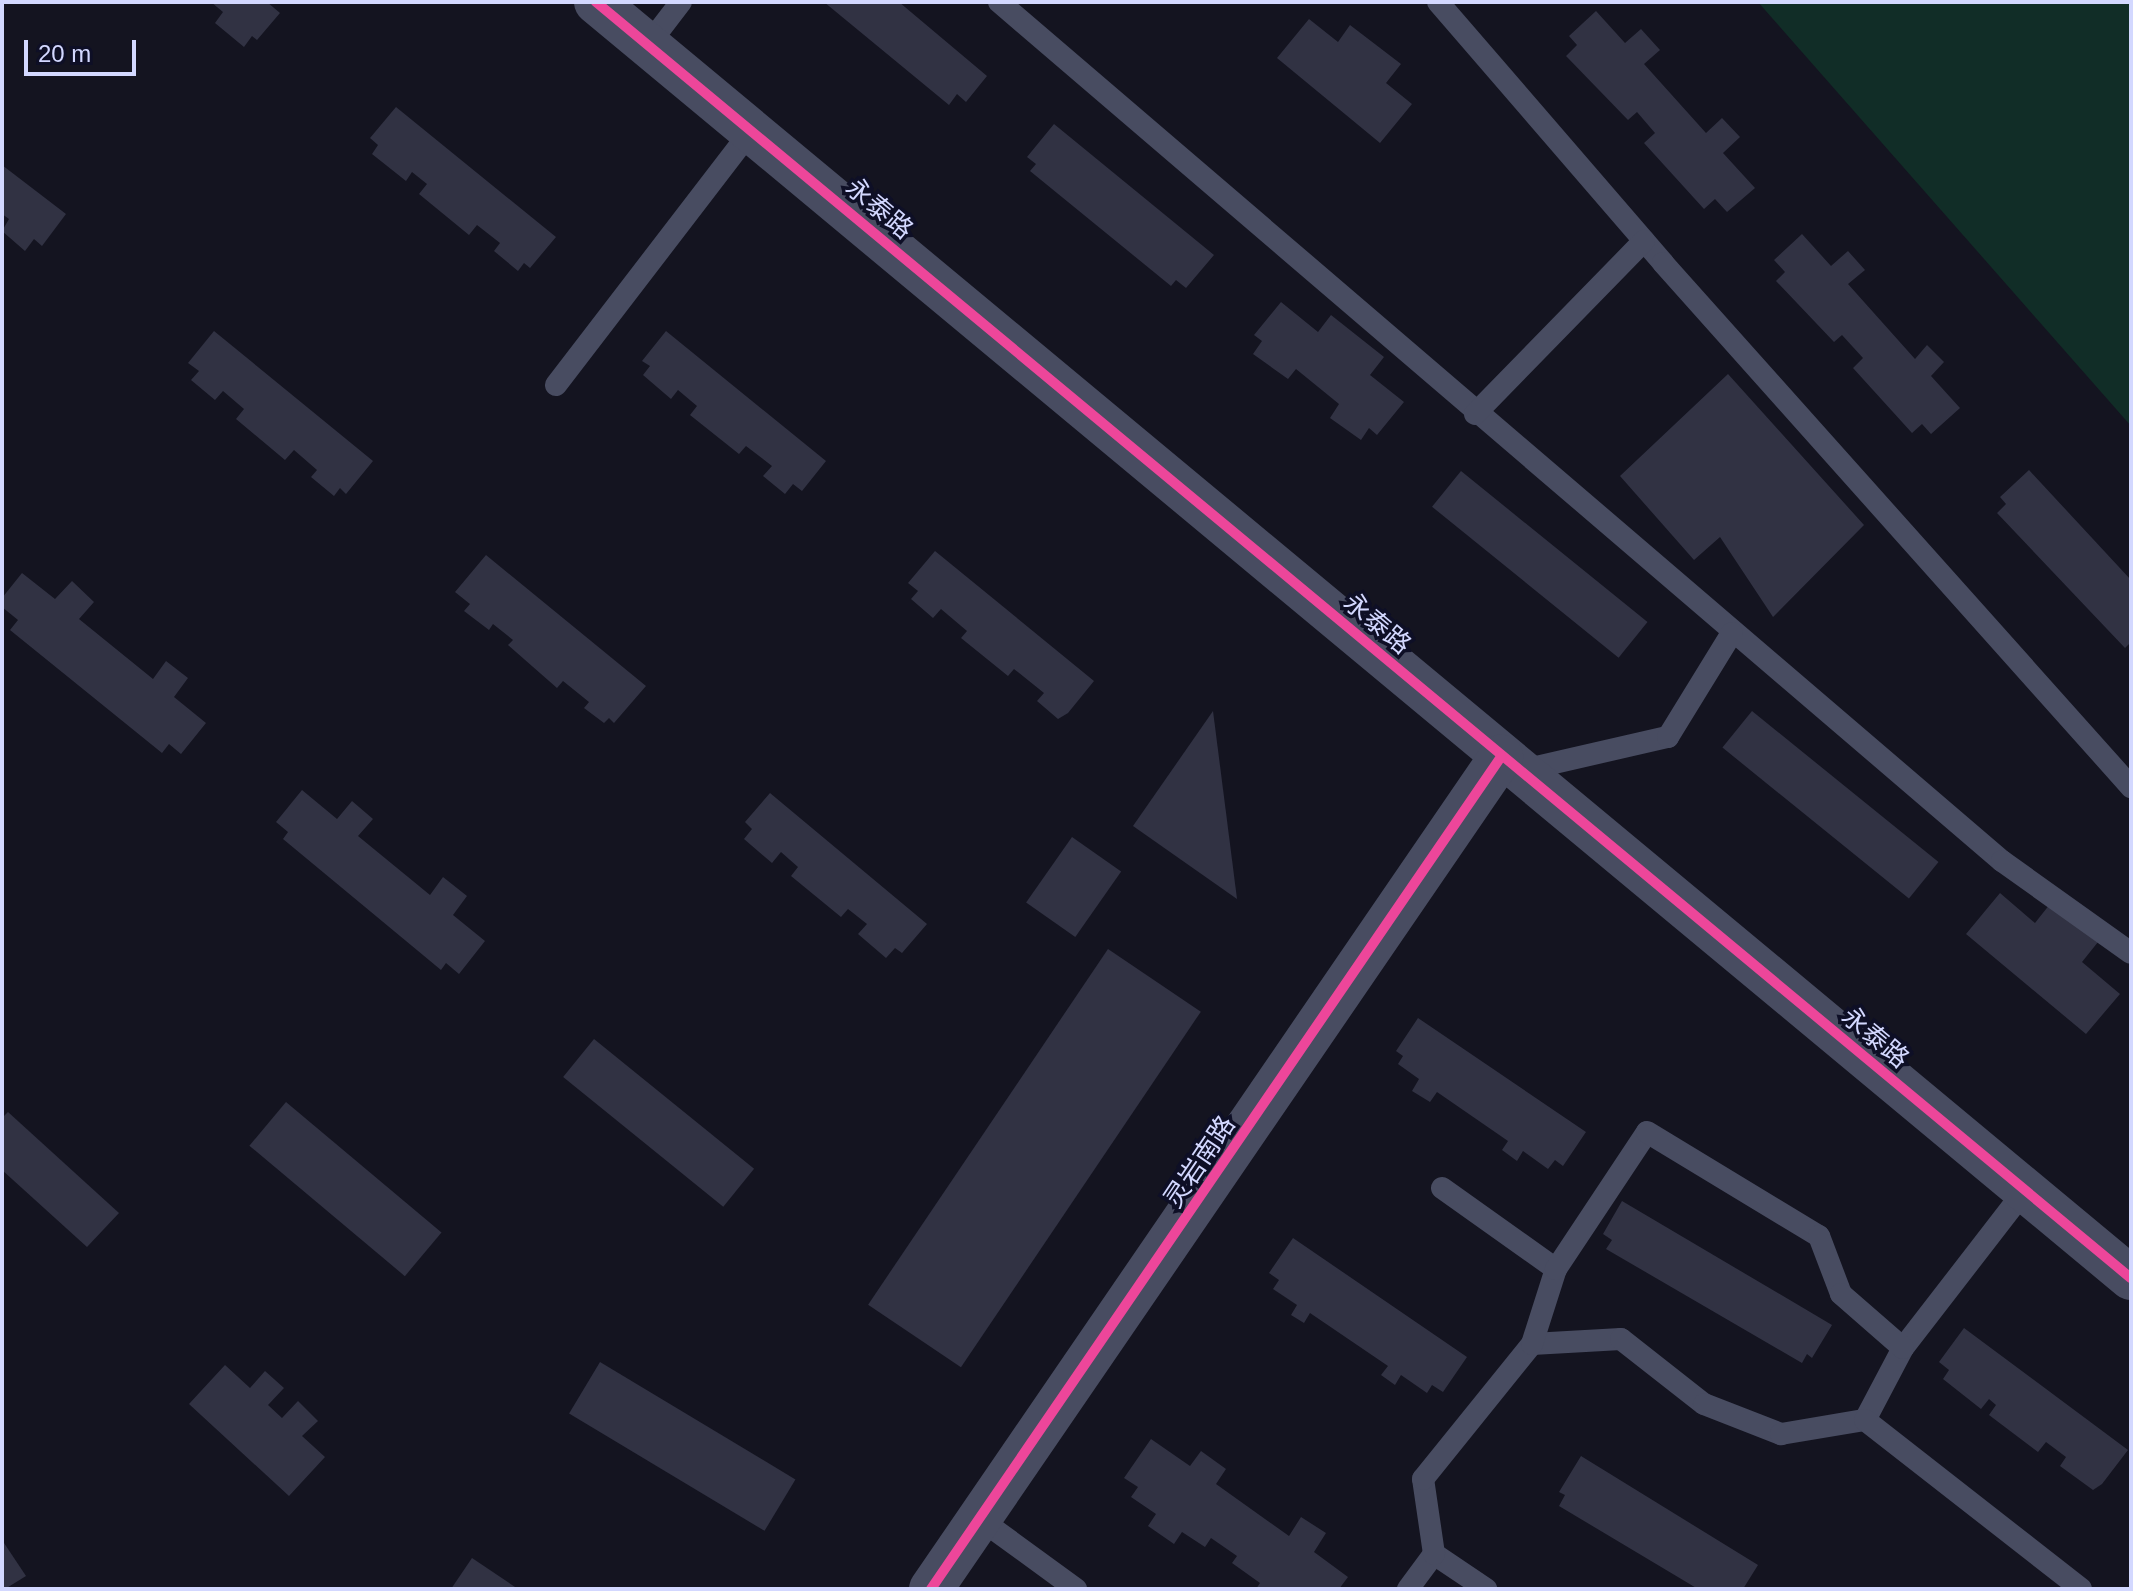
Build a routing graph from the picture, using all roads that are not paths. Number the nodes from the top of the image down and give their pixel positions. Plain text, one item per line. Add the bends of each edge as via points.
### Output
1 (596, 2) edge
2 (681, 2) edge
3 (999, 2) edge
4 (1438, 2) edge
5 (648, 45) junction
6 (751, 131) junction
7 (1644, 241) junction
8 (556, 385) dead end
9 (1475, 414) junction
10 (1732, 633) junction
11 (1510, 764) junction
12 (2131, 787) edge
13 (2131, 953) edge
14 (1442, 1188) dead end
15 (2025, 1190) junction
16 (1556, 1269) junction
17 (2131, 1278) edge
18 (1532, 1344) junction
19 (1903, 1348) junction
20 (1865, 1420) junction
21 (980, 1519) junction
22 (1434, 1554) junction
23 (931, 1589) edge
24 (1076, 1589) edge
25 (1408, 1589) edge
26 (1486, 1589) edge
27 (2081, 1589) edge

1 - 5 street, 永泰路
2 - 5 lane
3 - 9 lane
4 - 7 lane
5 - 6 street, 永泰路
6 - 8 lane
6 - 11 street, 永泰路
7 - 9 lane
7 - 12 lane
9 - 10 lane
10 - 11 lane via 1668,737
10 - 13 lane via 2002,861
11 - 15 street, 永泰路
11 - 21 street, 灵岩南路
14 - 16 lane
15 - 17 street, 永泰路
15 - 19 lane
16 - 18 lane
16 - 19 lane via 1647,1132 1819,1236 1841,1294
18 - 20 lane via 1621,1339 1704,1404 1781,1434
18 - 22 lane via 1423,1479
19 - 20 lane
20 - 27 lane
21 - 23 street, 灵岩南路
21 - 24 lane
22 - 25 lane
22 - 26 lane

